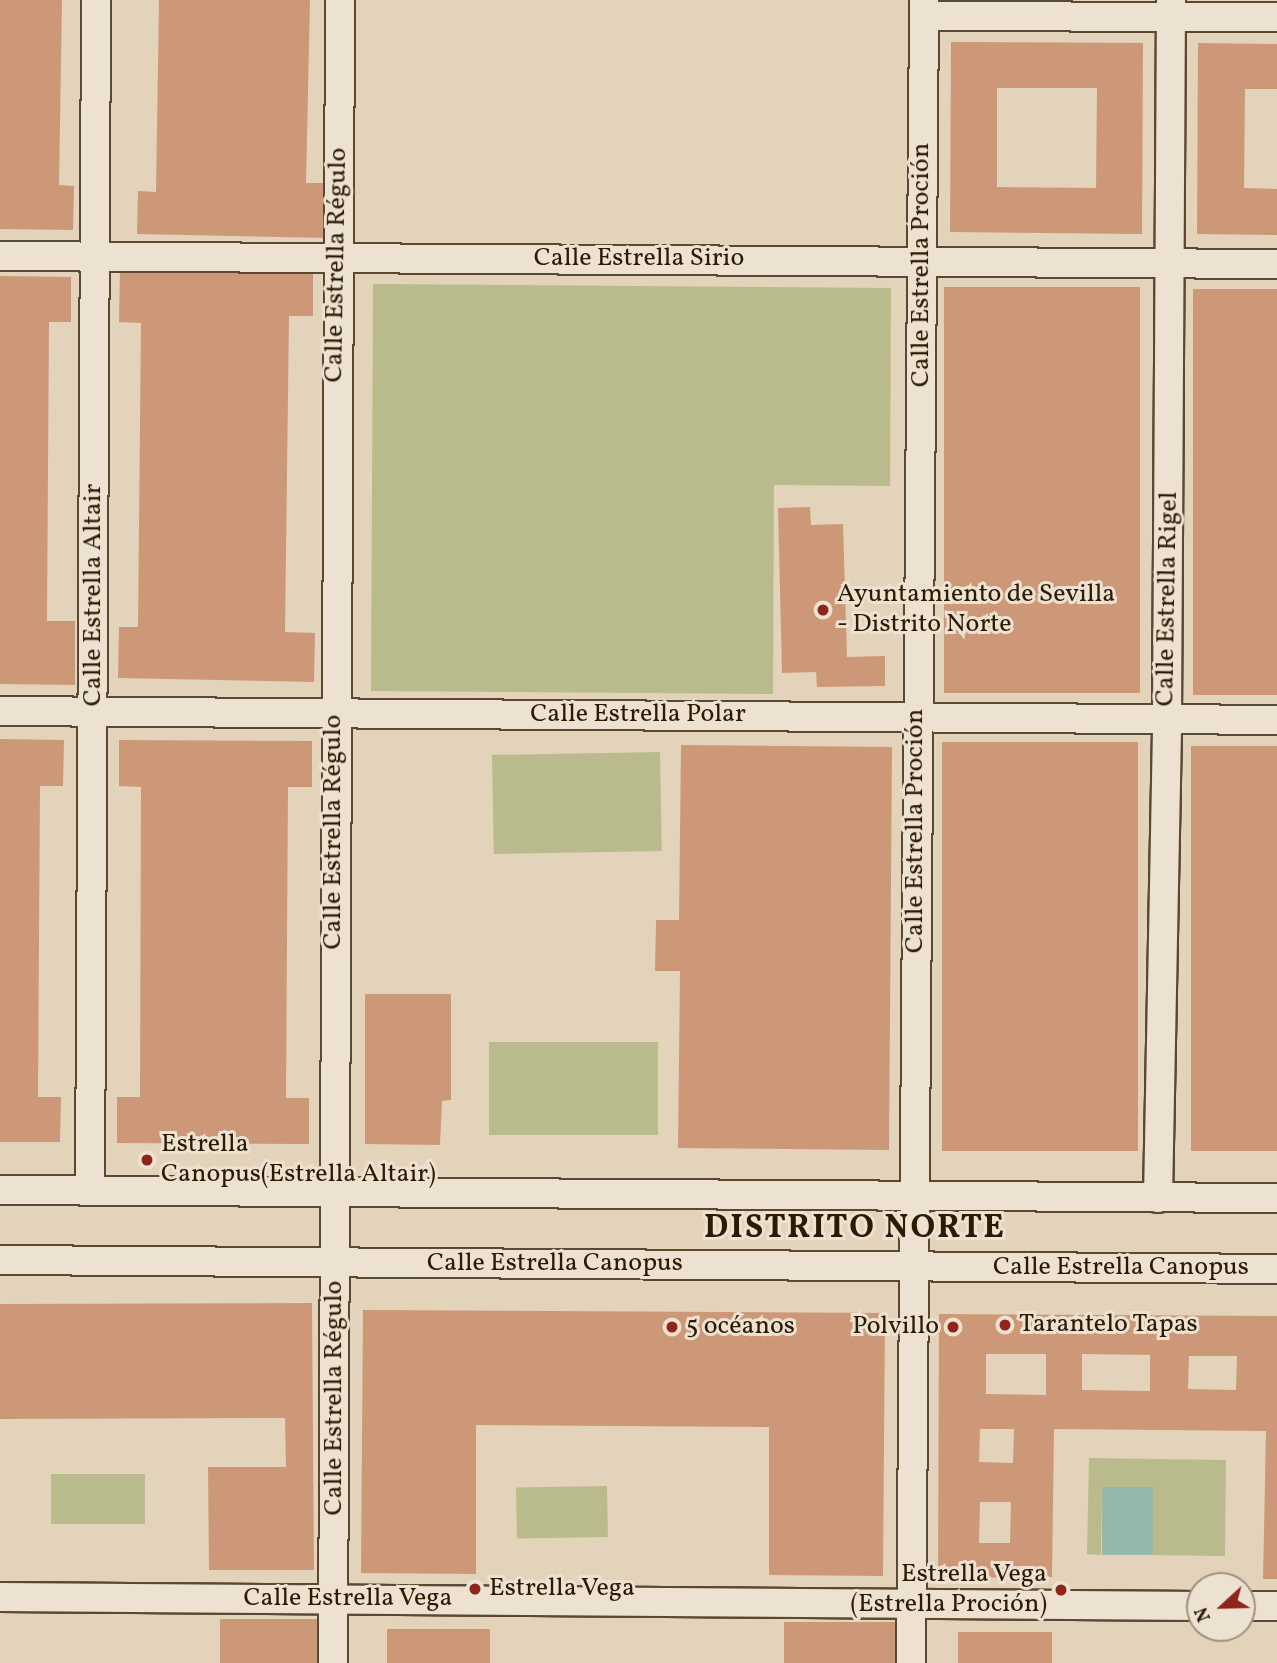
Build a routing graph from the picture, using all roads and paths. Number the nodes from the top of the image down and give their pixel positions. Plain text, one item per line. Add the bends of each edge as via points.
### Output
1 (96, 0) edge
2 (340, 0) edge
3 (924, 8) edge
4 (1171, 8) edge
5 (1277, 17) edge
6 (0, 256) edge
7 (92, 257) junction
8 (337, 258) junction
9 (923, 259) junction
10 (1171, 263) junction
11 (1277, 264) edge
12 (0, 711) edge
13 (95, 712) junction
14 (334, 713) junction
15 (916, 717) junction
16 (1167, 719) junction
17 (1277, 720) edge
18 (0, 1190) edge
19 (90, 1191) junction
20 (334, 1192) junction
21 (914, 1196) junction
22 (1158, 1198) junction
23 (1277, 1198) edge
24 (0, 1260) edge
25 (335, 1262) junction
26 (914, 1266) junction
27 (1277, 1269) edge
28 (0, 1597) edge
29 (334, 1599) junction
30 (912, 1603) junction
31 (1186, 1606) edge
32 (1256, 1606) edge
33 (1277, 1606) edge
34 (333, 1663) edge
35 (911, 1663) edge

1 - 7 street, Calle Estrella Altair
2 - 8 street, Calle Estrella Régulo
3 - 4 street
3 - 9 street, Calle Estrella Proción
4 - 5 street
4 - 10 street, Calle Estrella Rigel
6 - 7 street, Calle Estrella Sirio
7 - 8 street, Calle Estrella Sirio
7 - 13 street, Calle Estrella Altair
8 - 9 street, Calle Estrella Sirio
8 - 14 street, Calle Estrella Régulo
9 - 10 street, Calle Estrella Sirio
9 - 15 street, Calle Estrella Proción
10 - 11 street, Calle Estrella Sirio
10 - 16 street, Calle Estrella Rigel
12 - 13 street, Calle Estrella Polar
13 - 14 street, Calle Estrella Polar
13 - 19 street, Calle Estrella Altair
14 - 15 street, Calle Estrella Polar
14 - 20 street, Calle Estrella Régulo
15 - 16 street, Calle Estrella Polar
15 - 21 street, Calle Estrella Proción
16 - 17 street, Calle Estrella Polar
16 - 22 street, Calle Estrella Rigel
18 - 19 street
19 - 20 street
20 - 21 street
20 - 25 street, Calle Estrella Régulo
21 - 22 street
21 - 26 street, Calle Estrella Proción
22 - 23 street
24 - 25 street, Calle Estrella Canopus
25 - 26 street, Calle Estrella Canopus
25 - 29 street, Calle Estrella Régulo
26 - 27 street, Calle Estrella Canopus
26 - 30 street, Calle Estrella Proción
28 - 29 street, Calle Estrella Vega
29 - 30 street, Calle Estrella Vega
29 - 34 street, Calle Estrella Régulo
30 - 31 street, Calle Estrella Vega
30 - 35 street, Calle Estrella Proción
32 - 33 street

